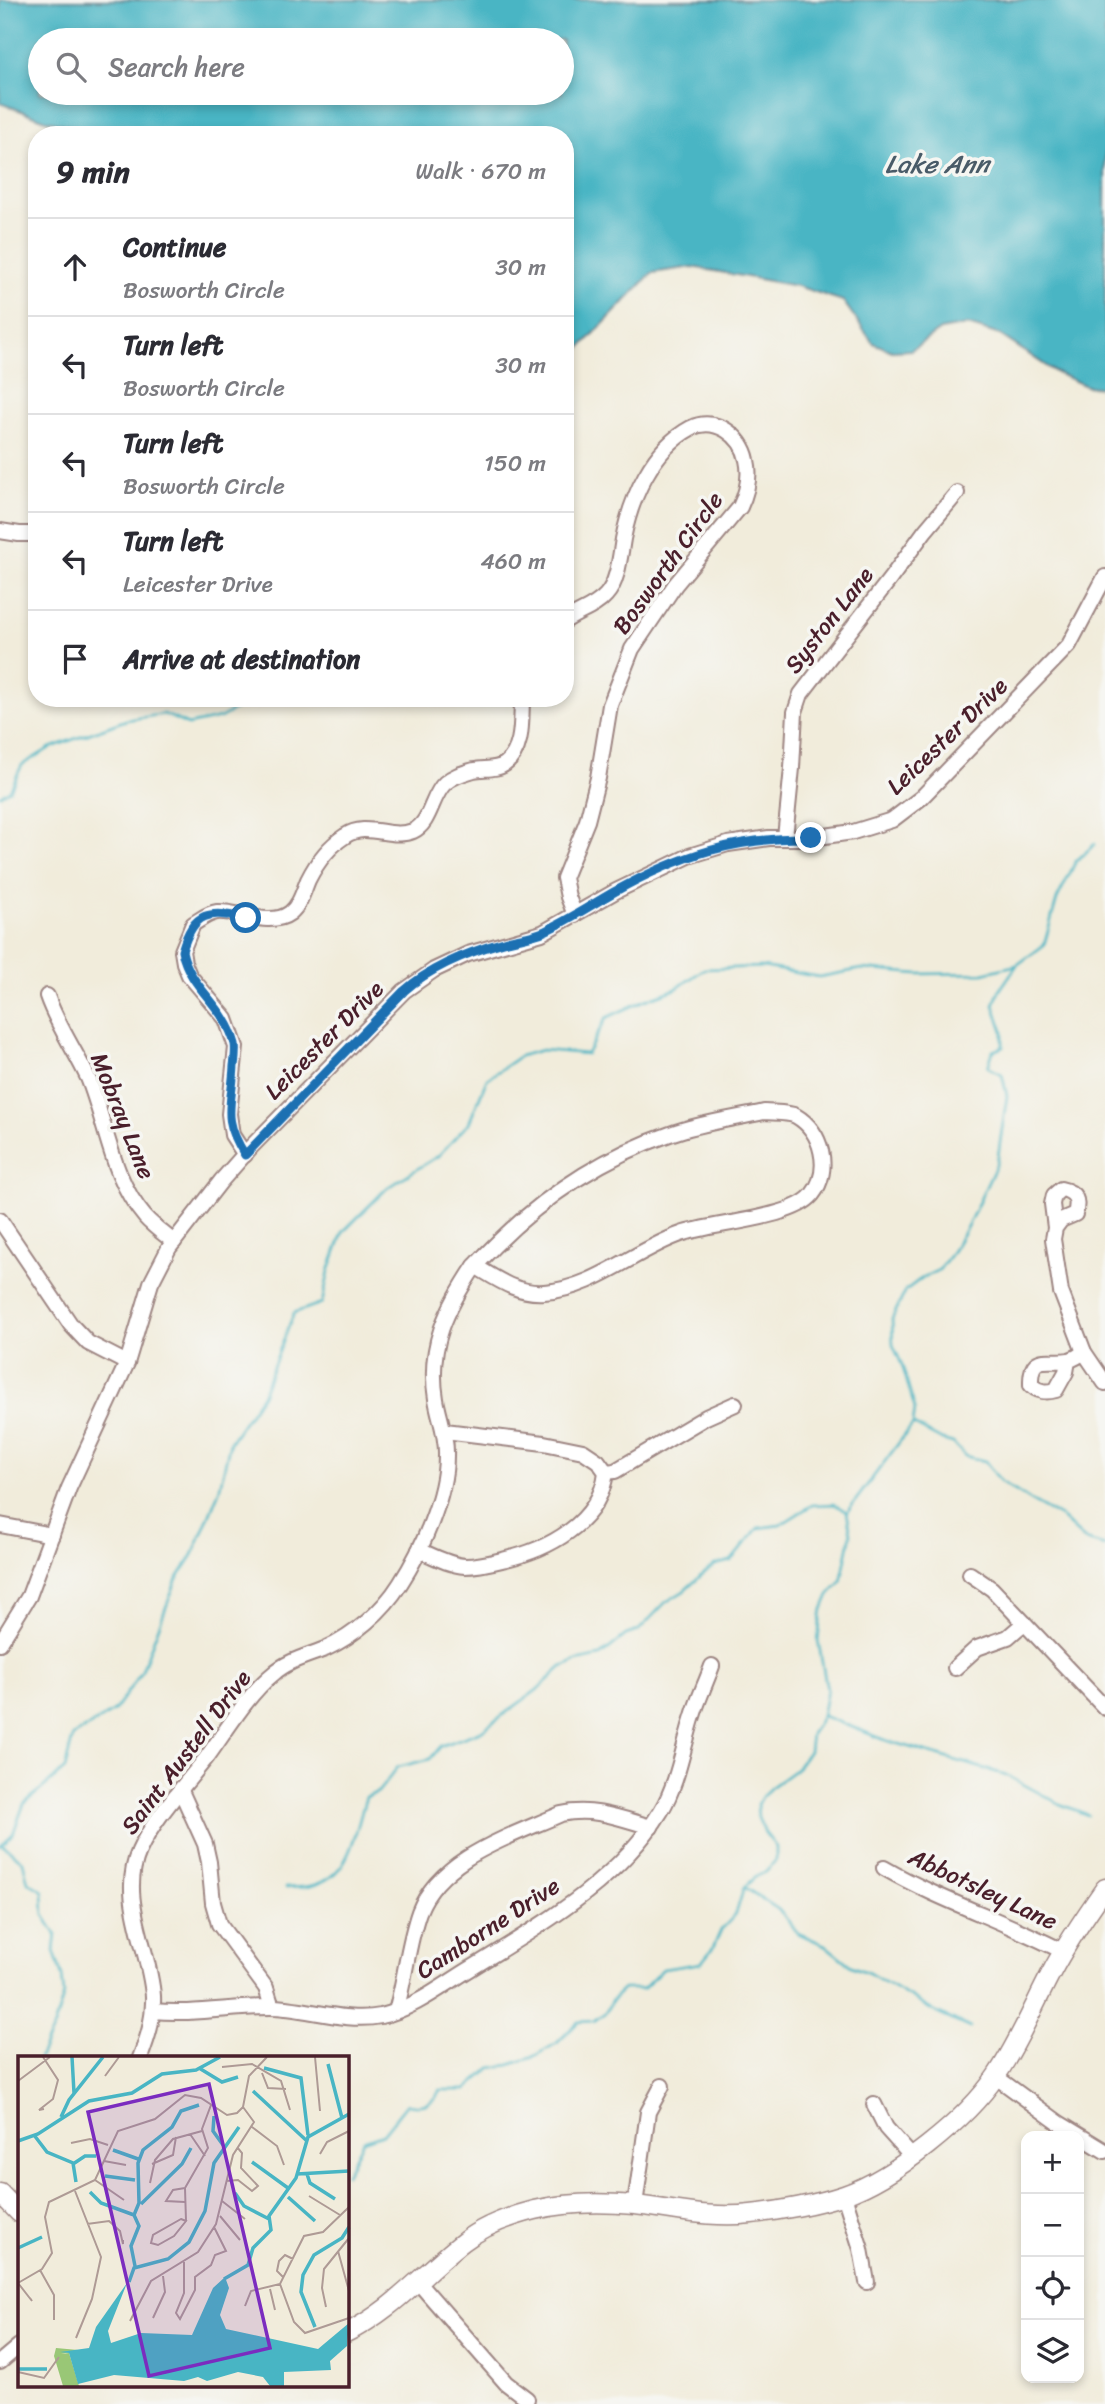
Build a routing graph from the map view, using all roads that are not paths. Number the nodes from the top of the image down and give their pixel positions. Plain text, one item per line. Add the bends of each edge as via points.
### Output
1 (957, 493) dead end
2 (0, 531) edge
3 (28, 534) edge
4 (1105, 577) edge
5 (574, 615) edge
6 (521, 707) edge
7 (785, 838) junction
8 (575, 915) junction
9 (47, 996) dead end
10 (245, 1155) junction
11 (0, 1220) edge
12 (1055, 1228) dead end
13 (174, 1242) junction
14 (475, 1266) junction
15 (1084, 1352) junction
16 (1068, 1360) dead end
17 (127, 1363) junction
18 (1105, 1383) edge
19 (735, 1404) dead end
20 (445, 1432) junction
21 (606, 1472) junction
22 (0, 1525) edge
23 (52, 1535) junction
24 (419, 1550) junction
25 (970, 1574) dead end
26 (1024, 1623) junction
27 (0, 1643) edge
28 (712, 1666) dead end
29 (955, 1668) dead end
30 (1105, 1708) edge
31 (181, 1791) junction
32 (651, 1827) junction
33 (884, 1868) dead end
34 (1105, 1888) edge
35 (1064, 1952) junction
36 (272, 2007) junction
37 (153, 2011) junction
38 (396, 2011) junction
39 (140, 2056) edge
40 (996, 2077) junction
41 (662, 2086) dead end
42 (874, 2104) dead end
43 (1105, 2151) edge
44 (912, 2157) junction
45 (0, 2193) edge
46 (844, 2195) junction
47 (635, 2205) junction
48 (18, 2212) edge
49 (418, 2282) junction
50 (867, 2282) dead end
51 (348, 2332) edge
52 (18, 2347) edge
53 (0, 2362) edge
54 (527, 2399) dead end

1 - 7 street, Syston Lane via 801,694 795,712
2 - 3 street
4 - 7 street, Leicester Drive via 1069,645 921,798 892,820 853,832
5 - 8 street, Bosworth Circle via 607,594 626,526 656,458 693,427 707,423 732,433 747,457 748,483 740,507 651,617 632,649 610,705 587,821 564,878
6 - 10 street via 519,741 505,764 458,774 446,782 414,830 393,833 372,828 347,834 323,853 302,898 289,914 260,918 217,912 193,924 182,951 184,963 226,1019 236,1047 229,1114 232,1135
7 - 8 street, Leicester Drive via 728,844 689,856
8 - 10 street, Leicester Drive via 542,933 468,954 418,979
9 - 13 street, Mobray Lane via 87,1076 125,1187 147,1220
10 - 13 street, Leicester Drive
11 - 17 street via 71,1325 88,1343
12 - 15 street via 1061,1292
13 - 17 street, Leicester Drive via 151,1283
14 - 14 street, Saint Austell Drive via 569,1184 613,1157 672,1133 764,1112 794,1115 812,1129 820,1144 820,1180 812,1195 792,1208 680,1234 577,1284 544,1292 514,1289
14 - 20 street, Saint Austell Drive via 453,1299 439,1332 433,1366
15 - 16 street
15 - 18 street
17 - 23 street, Leicester Drive
19 - 21 street
20 - 21 street via 583,1451
20 - 24 street, Saint Austell Drive via 447,1457 441,1489
21 - 24 street via 601,1496 590,1511 561,1538 542,1548 464,1566
22 - 23 street
23 - 27 street, Leicester Drive via 29,1596
24 - 31 street, Saint Austell Drive via 399,1586 353,1633 273,1674
25 - 26 street via 992,1589
26 - 29 street via 1007,1637 977,1648
26 - 30 street
28 - 32 street, Camborne Drive via 672,1785
31 - 36 street via 205,1844 219,1924 267,1989
31 - 37 street, Saint Austell Drive via 139,1852 132,1878
32 - 38 street, Camborne Drive via 623,1859 550,1920
32 - 38 street via 579,1810 561,1814 460,1862 441,1876 420,1910
33 - 35 street, Abbotsley Lane
34 - 35 main road
35 - 40 main road
36 - 37 street, Camborne Drive
36 - 38 street, Camborne Drive via 362,2017
37 - 39 street, Saint Austell Drive
40 - 43 street
40 - 44 main road via 952,2126
41 - 47 street via 649,2112
42 - 44 street via 886,2128
44 - 46 main road
45 - 48 main road
46 - 47 main road via 749,2215 697,2214
46 - 50 street
47 - 49 main road via 587,2203 534,2210 464,2240
49 - 51 main road via 385,2310
49 - 54 street via 506,2382
52 - 53 street

